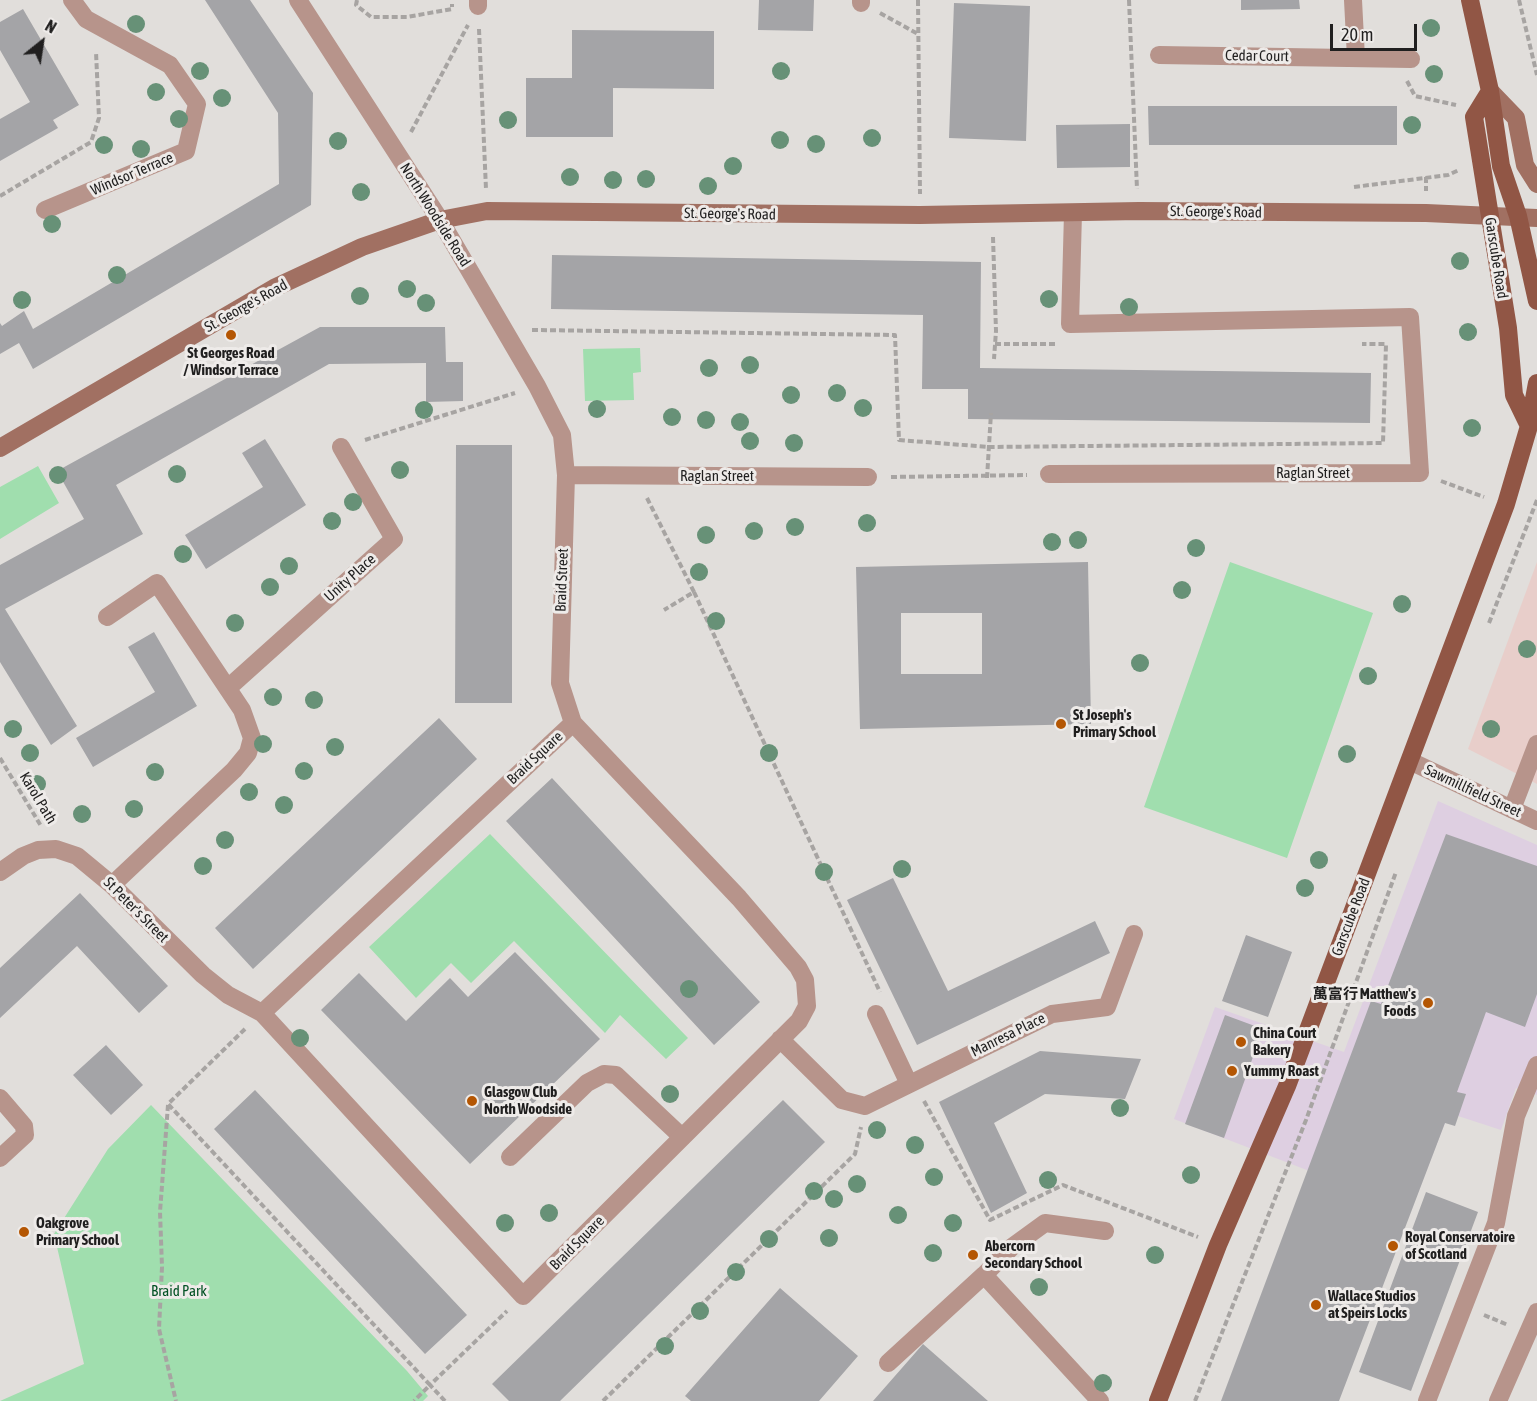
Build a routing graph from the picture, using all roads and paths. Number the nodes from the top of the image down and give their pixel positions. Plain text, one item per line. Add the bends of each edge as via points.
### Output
1 (72, 0) edge
2 (298, 0) edge
3 (357, 0) edge
4 (452, 0) edge
5 (918, 0) edge
6 (1129, 0) edge
7 (1353, 0) edge
8 (1470, 0) edge
9 (1519, 0) edge
10 (861, 1) edge
11 (478, 3) edge
12 (95, 24) junction
13 (919, 35) junction
14 (1159, 55) dead end
15 (1356, 58) junction
16 (1403, 59) joint
17 (1537, 75) edge
18 (1490, 91) junction
19 (398, 156) junction
20 (1448, 174) dead end
21 (1456, 178) dead end
22 (1537, 184) edge
23 (0, 196) edge
24 (45, 210) dead end
25 (487, 211) junction
26 (1139, 211) junction
27 (1073, 213) junction
28 (992, 214) junction
29 (920, 215) junction
30 (1489, 215) junction
31 (1518, 216) junction
32 (1537, 218) edge
33 (440, 220) junction
34 (1537, 301) edge
35 (504, 330) junction
36 (995, 344) junction
37 (1066, 344) dead end
38 (1350, 344) dead end
39 (994, 359) dead end
40 (1537, 382) edge
41 (537, 386) junction
42 (991, 412) dead end
43 (1529, 426) junction
44 (562, 435) joint
45 (0, 447) edge
46 (341, 447) joint
47 (989, 447) junction
48 (1049, 474) joint
49 (566, 475) junction
50 (636, 476) junction
51 (868, 477) joint
52 (987, 478) junction
53 (694, 592) junction
54 (664, 610) dead end
55 (106, 617) dead end
56 (228, 688) junction
57 (573, 723) junction
58 (1537, 744) edge
59 (0, 758) edge
60 (1410, 761) junction
61 (1512, 809) junction
62 (1537, 820) edge
63 (56, 849) junction
64 (1400, 861) dead end
65 (0, 872) edge
66 (112, 885) junction
67 (1134, 933) dead end
68 (881, 994) dead end
69 (262, 1013) junction
70 (876, 1014) dead end
71 (780, 1039) junction
72 (1537, 1065) edge
73 (909, 1084) junction
74 (0, 1098) edge
75 (168, 1104) junction
76 (865, 1106) junction
77 (682, 1137) junction
78 (510, 1157) dead end
79 (0, 1158) edge
80 (1105, 1231) dead end
81 (1218, 1245) junction
82 (984, 1275) junction
83 (523, 1296) junction
84 (1464, 1307) junction
85 (1537, 1312) edge
86 (1528, 1333) junction
87 (888, 1364) dead end
88 (430, 1385) junction
89 (1090, 1397) edge
90 (176, 1401) edge
91 (414, 1401) edge
92 (445, 1401) edge
93 (603, 1401) edge
94 (1158, 1401) edge
95 (1195, 1401) edge
96 (1427, 1401) edge
97 (1498, 1401) edge

1 - 12 street, Windsor Terrace via 86,19
2 - 19 street, North Woodside Road
3 - 4 path via 357,5 371,17 407,17 452,9
5 - 13 path
6 - 26 path
7 - 15 street
8 - 18 main road, Garscube Road
9 - 17 path
10 - 13 path
11 - 19 path
11 - 25 path
12 - 23 path via 99,118 91,142
12 - 24 street, Windsor Terrace via 170,65 177,74 198,104 186,151
13 - 29 path
14 - 15 street, Cedar Court
15 - 16 street, Cedar Court
16 - 18 path via 1415,96 1455,105
18 - 22 street via 1516,118 1525,165
18 - 30 main road, Garscube Road via 1474,117
18 - 31 main road, Garscube Road via 1501,166
19 - 33 street, North Woodside Road
20 - 21 path
25 - 29 street, St. George's Road
25 - 33 street, St. George's Road
26 - 27 street, St. George's Road
26 - 30 street, St. George's Road
27 - 28 street, St. George's Road
27 - 48 street, Raglan Street via 1070,324 1410,317 1420,473
28 - 29 street, St. George's Road
28 - 36 path
30 - 31 street, St. George's Road
30 - 43 main road, Garscube Road via 1508,328 1514,395
31 - 32 street, St. George's Road
31 - 34 main road, Garscube Road
33 - 35 street, North Woodside Road
33 - 45 street, St. George's Road via 362,247 274,288
35 - 41 street, North Woodside Road
35 - 47 path via 895,335 899,440
36 - 37 path
36 - 39 path
38 - 47 path via 1386,344 1383,443
40 - 43 main road, Garscube Road
41 - 44 street, North Woodside Road
41 - 46 path
42 - 47 path
43 - 60 main road, Garscube Road via 1506,504
44 - 49 street, Braid Street
46 - 56 street, Unity Place via 394,539
47 - 52 path
48 - 52 path
49 - 50 street, Raglan Street
49 - 57 street, Braid Street via 560,683
50 - 51 street, Raglan Street
50 - 53 path
51 - 52 path
53 - 54 path
53 - 68 path
55 - 56 street via 157,583
56 - 66 street via 252,738 248,753
57 - 69 street, Braid Square
57 - 71 street, Braid Square via 739,898 798,967 805,980 807,1006 799,1021
58 - 61 street
59 - 63 path, Karol Path
60 - 61 street, Sawmillfield Street
60 - 81 main road, Garscube Road via 1287,1086
61 - 62 street, Sawmillfield Street
63 - 65 street via 23,856
63 - 66 street, St Peter's Street via 77,856
64 - 95 path via 1306,1120
66 - 69 street, St Peter's Street via 203,975 228,995
67 - 73 street, Manresa Place via 1107,1007 1052,1014
69 - 75 path
69 - 83 street
70 - 73 street
71 - 76 street via 842,1100
71 - 77 street, Braid Square
72 - 84 street via 1516,1116 1496,1222
73 - 76 street, Manresa Place
73 - 81 path via 924,1100 990,1220 1063,1185
74 - 79 street via 24,1126 25,1135
75 - 88 path
75 - 90 path via 160,1212 159,1329
76 - 93 path via 855,1154
77 - 78 street via 616,1076 604,1074 587,1083
77 - 83 street, Braid Square
80 - 82 street via 1045,1223 1012,1247
81 - 94 main road, Garscube Road
82 - 87 street
82 - 89 street
83 - 88 path
84 - 86 path
84 - 96 street
85 - 86 street
86 - 97 street
88 - 91 path
88 - 92 path

